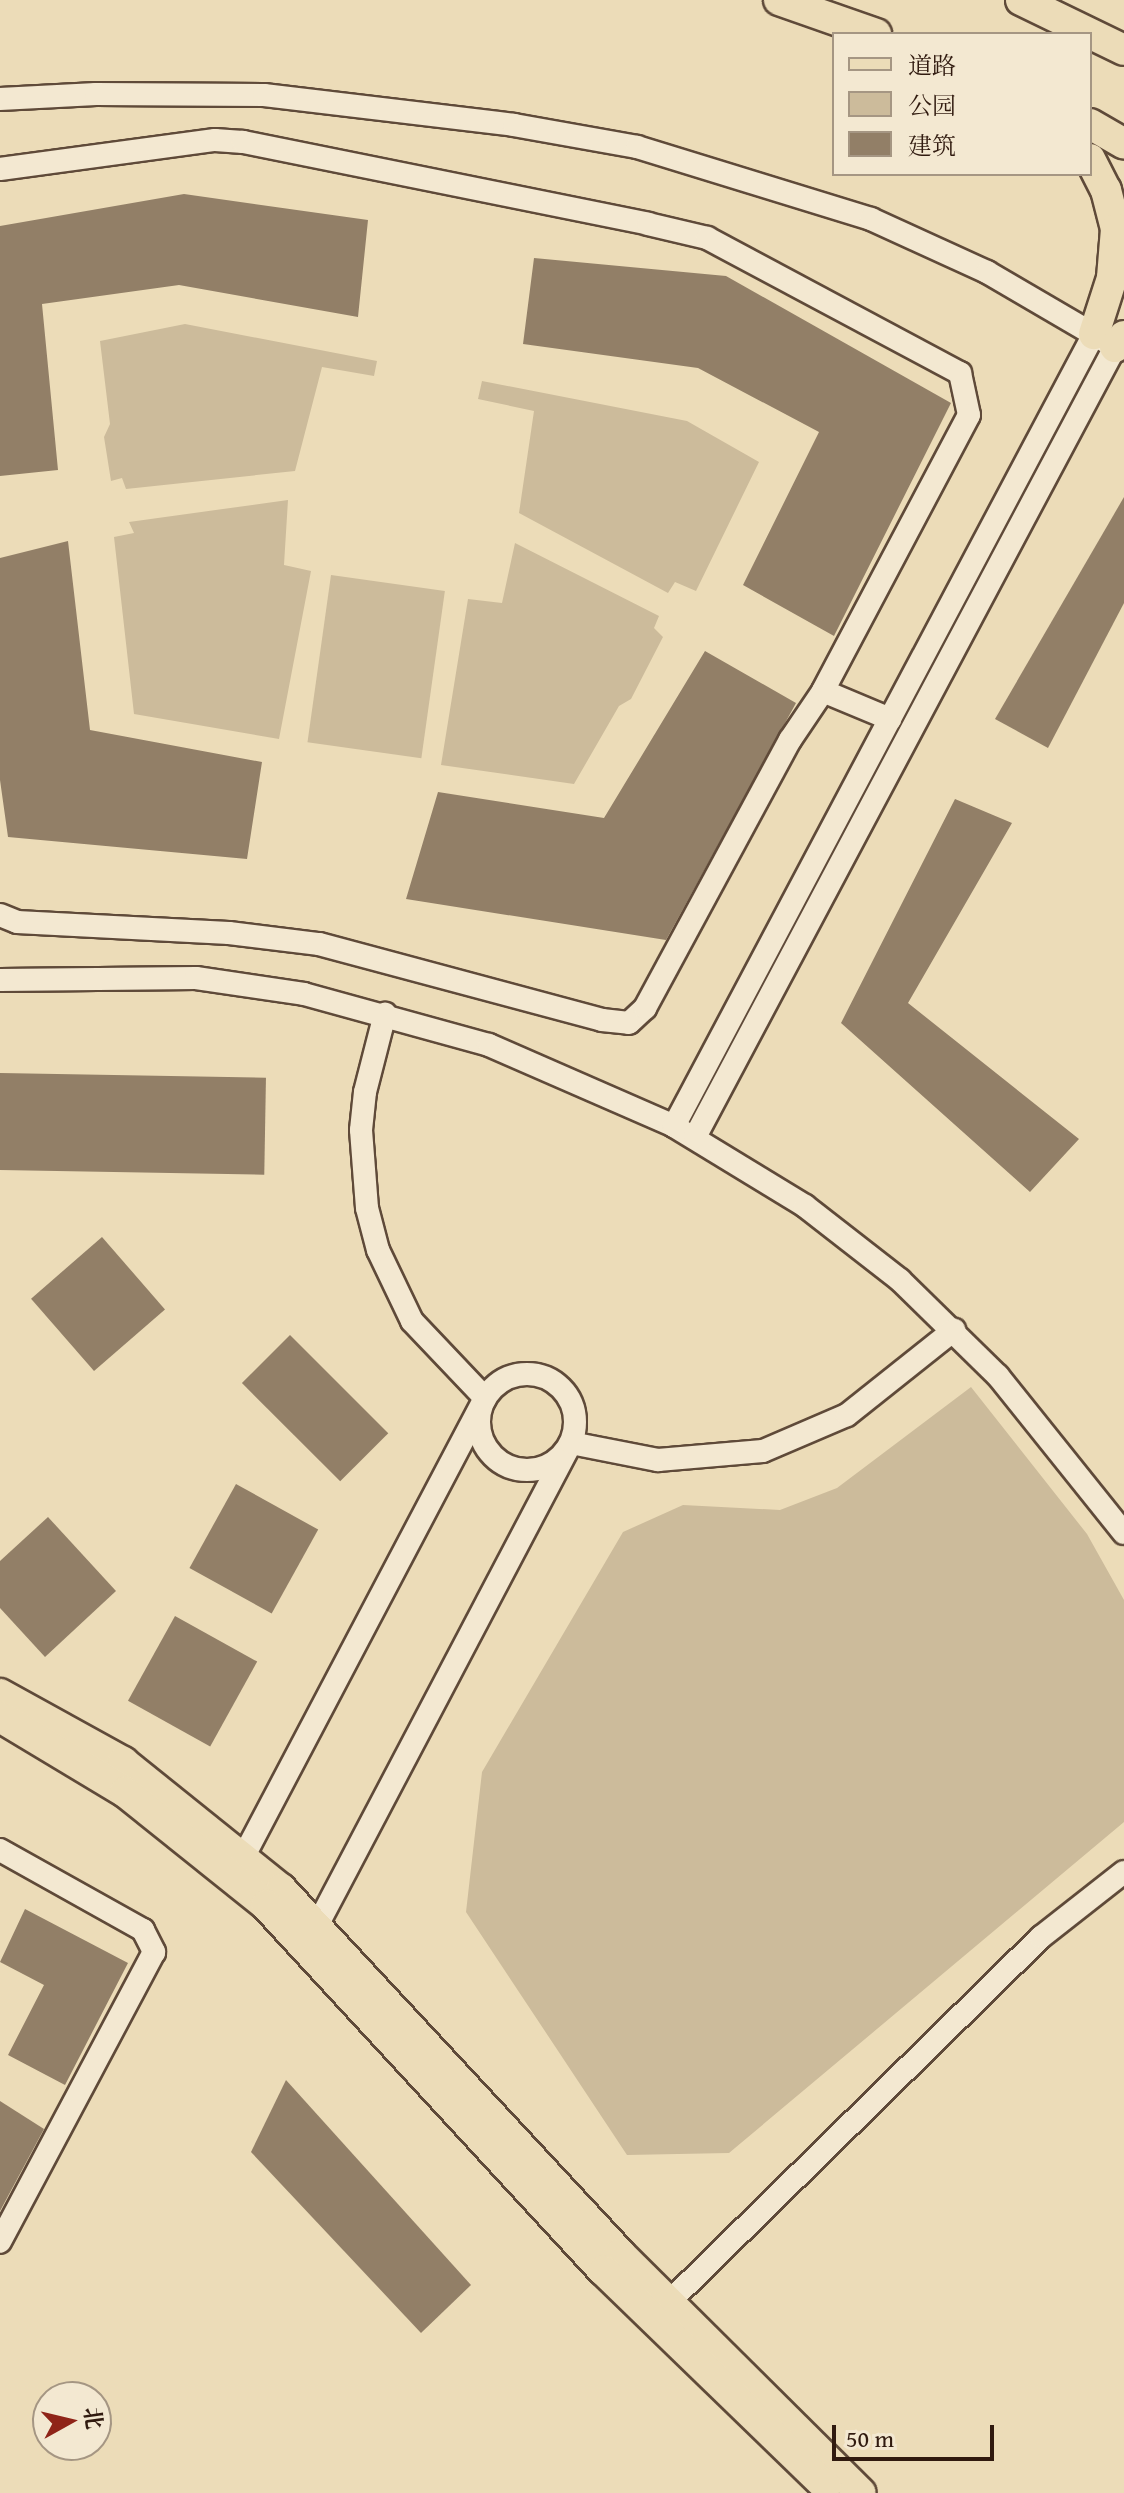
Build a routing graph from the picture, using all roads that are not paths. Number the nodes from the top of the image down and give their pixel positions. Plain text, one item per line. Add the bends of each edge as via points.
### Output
1 (779, 0) edge
2 (1021, 0) edge
3 (870, 32) edge
4 (1087, 32) edge
5 (1092, 34) edge
6 (1124, 50) edge
7 (0, 99) edge
8 (1092, 125) edge
9 (1124, 144) edge
10 (1092, 163) edge
11 (0, 169) edge
12 (1114, 343) edge
13 (823, 691) junction
14 (890, 719) junction
15 (0, 915) edge
16 (0, 980) edge
17 (385, 1014) junction
18 (674, 1126) junction
19 (695, 1137) junction
20 (954, 1330) junction
21 (485, 1398) junction
22 (571, 1443) junction
23 (1124, 1533) edge
24 (0, 1694) edge
25 (0, 1717) edge
26 (0, 1850) edge
27 (239, 1866) junction
28 (1124, 1872) edge
29 (311, 1936) junction
30 (0, 2242) edge
31 (660, 2311) junction
32 (832, 2493) edge
33 (861, 2493) edge

1 - 3 main road
2 - 4 main road
5 - 6 main road
7 - 12 street via 264,95 538,128 637,147 871,219 987,272
8 - 9 main road
10 - 12 main road via 1116,229
11 - 13 street via 215,140 606,215 707,238 960,373 969,415
12 - 14 street
12 - 19 street
13 - 14 street
13 - 15 street via 790,740 645,1008 629,1023 319,944 229,933 17,922
14 - 18 street
16 - 17 street via 196,978 304,994
17 - 18 street via 489,1045
17 - 21 street via 361,1130 367,1208 378,1250 412,1321
18 - 19 street
19 - 20 street via 851,1240
20 - 22 street via 847,1415 763,1451 658,1460
20 - 23 street via 1040,1425
21 - 22 street via 506,1378 535,1374 549,1379 561,1388 575,1414
21 - 22 street via 479,1428 493,1456 505,1465 535,1470 562,1456
21 - 27 street
22 - 29 street
24 - 27 main road via 123,1762
25 - 27 main road via 94,1770
26 - 30 street via 143,1930 154,1952
27 - 29 main road
28 - 31 street via 1041,1937
29 - 31 main road
31 - 32 main road
31 - 33 main road

